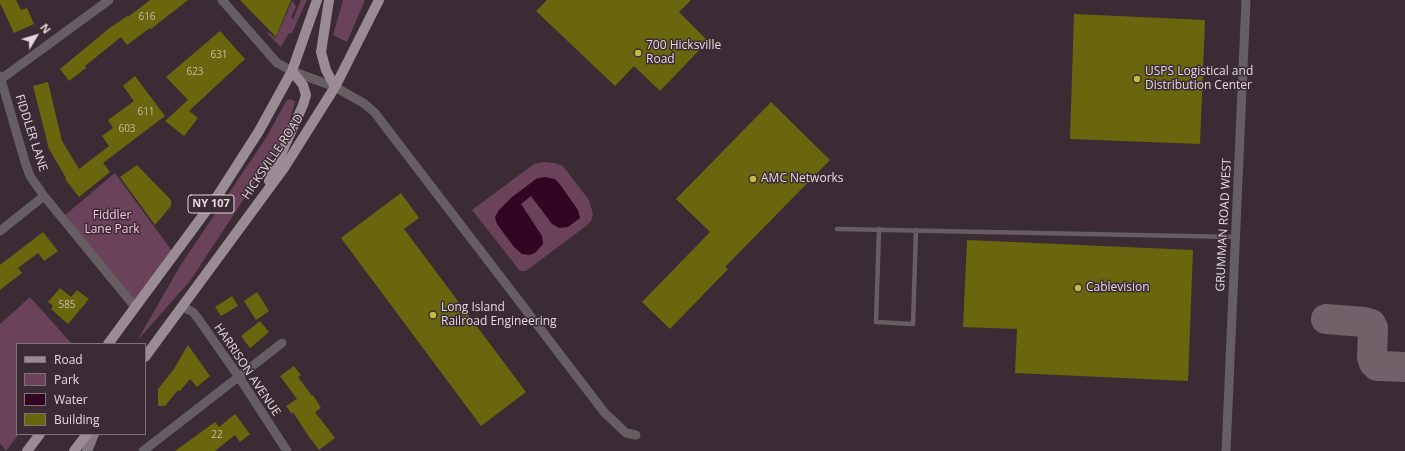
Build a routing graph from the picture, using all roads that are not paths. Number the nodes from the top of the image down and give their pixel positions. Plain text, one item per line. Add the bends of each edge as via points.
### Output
1 (108, 0) edge
2 (222, 0) edge
3 (317, 0) edge
4 (329, 0) edge
5 (379, 0) edge
6 (1246, 0) edge
7 (292, 71) junction
8 (1, 78) edge
9 (335, 87) junction
10 (44, 196) junction
11 (261, 200) junction
12 (837, 229) dead end
13 (879, 229) junction
14 (916, 230) junction
15 (0, 231) edge
16 (1236, 237) junction
17 (135, 307) junction
18 (182, 307) junction
19 (109, 343) edge
20 (282, 343) dead end
21 (146, 356) edge
22 (239, 377) junction
23 (39, 435) edge
24 (86, 435) edge
25 (94, 435) edge
26 (636, 435) dead end
27 (27, 451) edge
28 (74, 451) edge
29 (87, 451) edge
30 (143, 451) edge
31 (287, 451) edge
32 (1226, 451) edge

1 - 8 street
2 - 7 street via 277,63
3 - 7 main road, NY 107
4 - 9 main road via 321,52 326,70
5 - 9 main road, HICKSVILLE ROAD / NY 107
6 - 16 street, GRUMMAN ROAD WEST
7 - 9 street
7 - 11 main road via 303,85 306,95
7 - 17 main road, HICKSVILLE ROAD / NY 107 via 259,131 218,195
8 - 10 street, FIDDLER LANE via 30,176
9 - 11 main road, HICKSVILLE ROAD / NY 107
9 - 26 street via 365,104 374,113 604,412 626,432
10 - 15 street
10 - 17 street, FIDDLER LANE
11 - 18 main road, HICKSVILLE ROAD / NY 107
12 - 13 lane
13 - 14 lane
13 - 14 lane via 876,322 913,324
14 - 16 lane
16 - 32 street, GRUMMAN ROAD WEST
17 - 19 main road, HICKSVILLE ROAD / NY 107
18 - 21 main road, HICKSVILLE ROAD / NY 107
18 - 22 street, HARRISON AVENUE via 193,312
20 - 22 street
22 - 30 street
22 - 31 street, HARRISON AVENUE
23 - 27 main road
24 - 28 main road
25 - 29 main road

